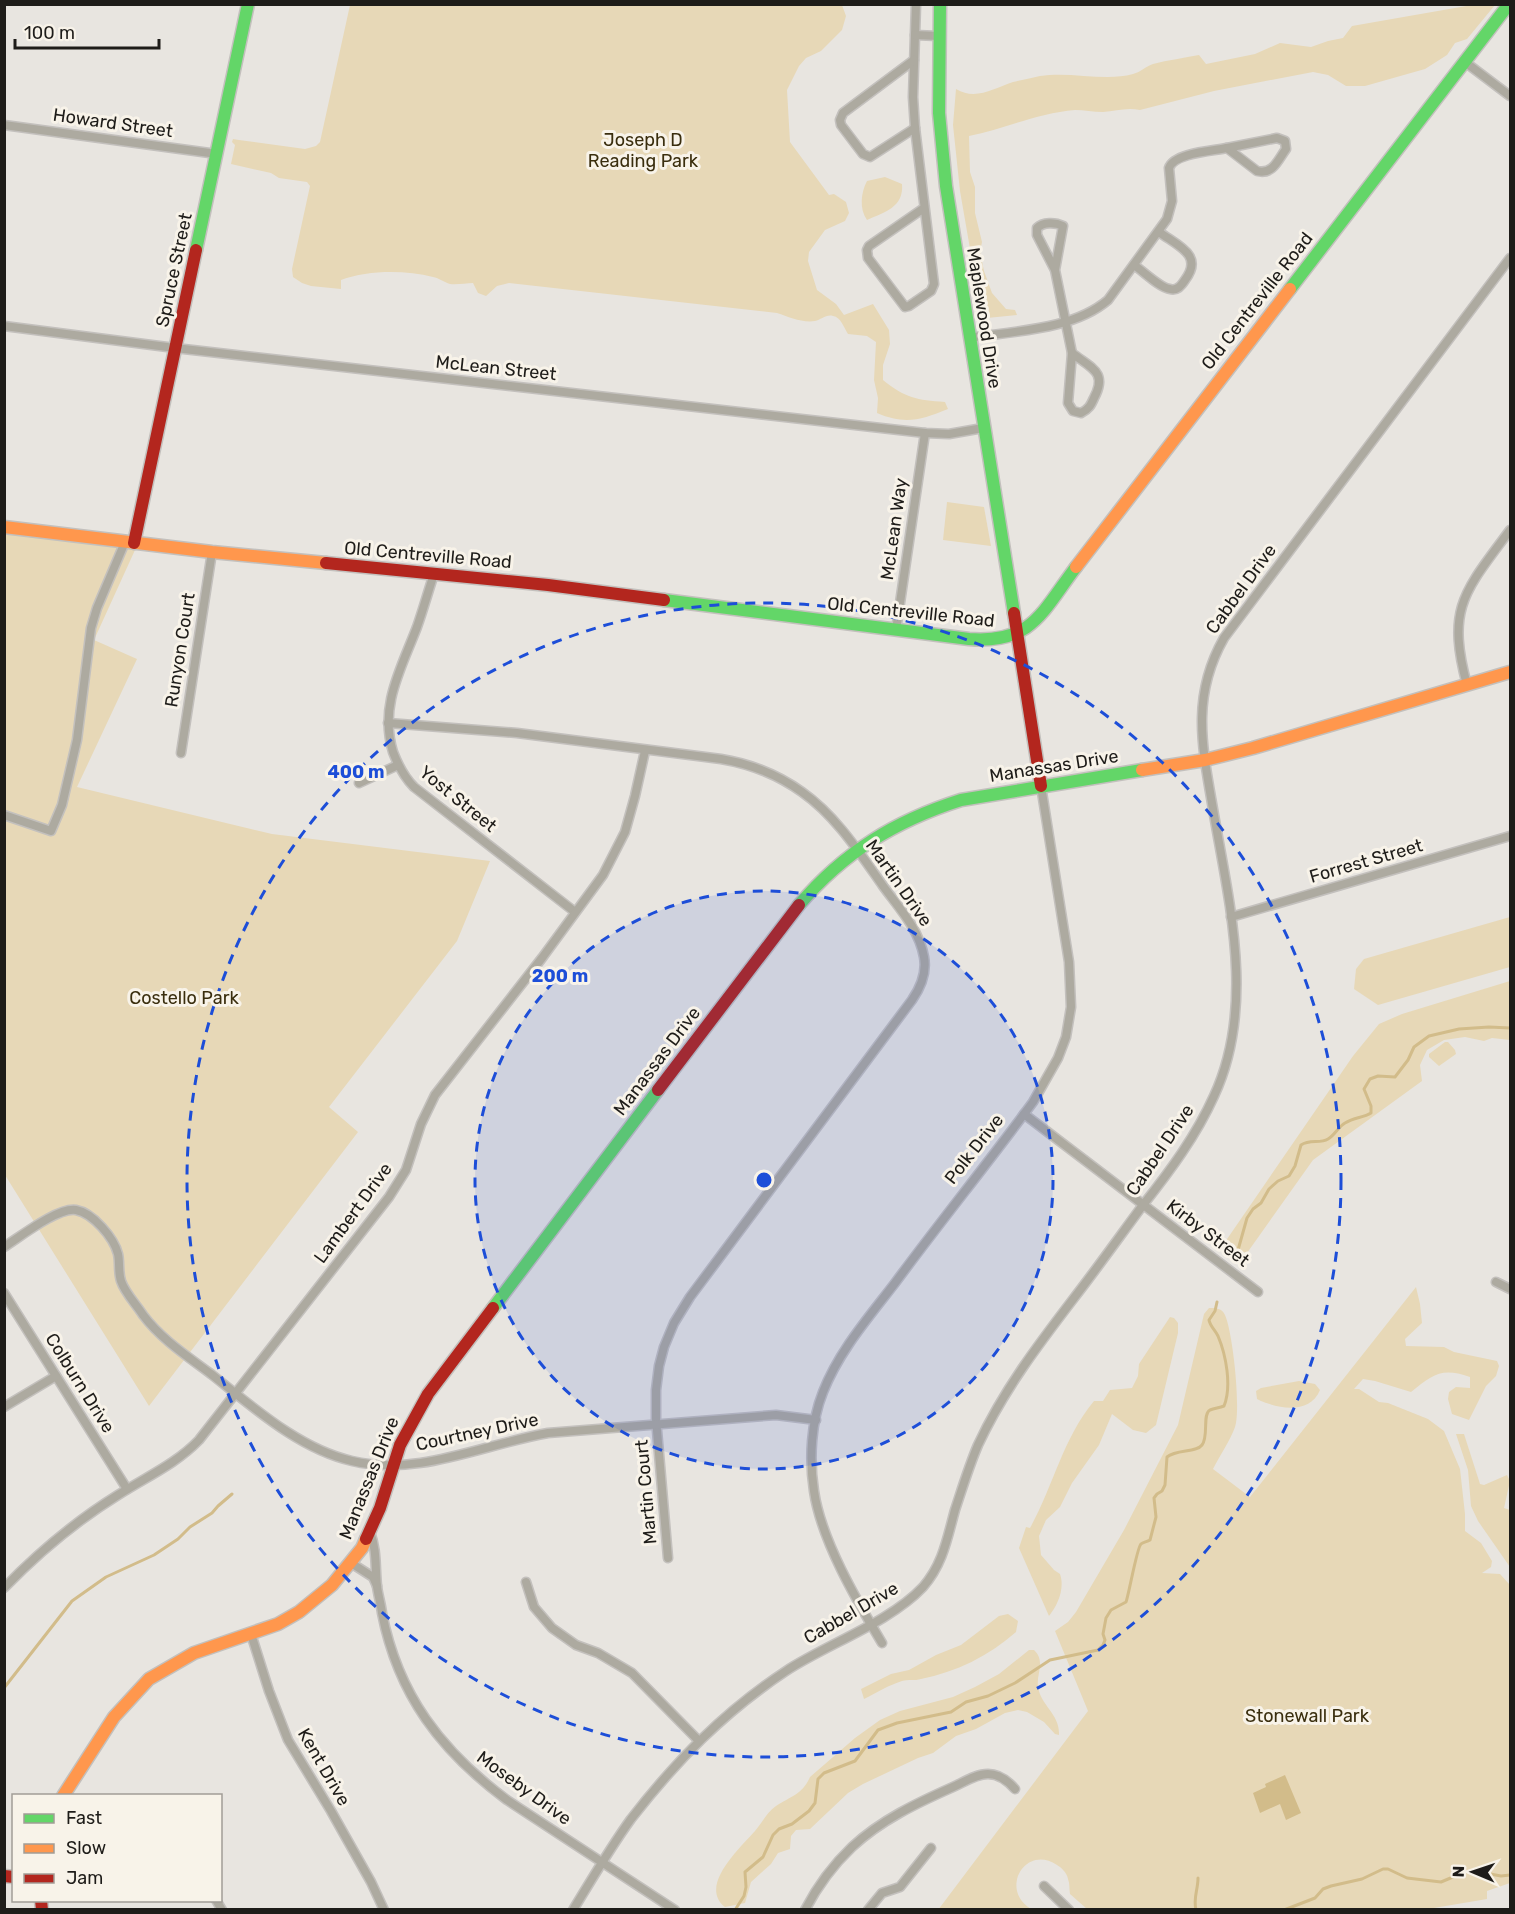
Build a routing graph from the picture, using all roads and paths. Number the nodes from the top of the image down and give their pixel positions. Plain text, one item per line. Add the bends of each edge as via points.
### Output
1 (248, 4) edge
2 (916, 4) edge
3 (940, 4) edge
4 (1509, 4) edge
5 (915, 35) junction
6 (939, 36) junction
7 (914, 60) junction
8 (1465, 62) junction
9 (1510, 96) edge
10 (4, 125) edge
11 (915, 128) junction
12 (1227, 148) junction
13 (217, 154) junction
14 (924, 208) junction
15 (1159, 232) junction
16 (1510, 258) edge
17 (1134, 265) junction
18 (1055, 270) junction
19 (1066, 322) junction
20 (4, 326) edge
21 (969, 338) junction
22 (176, 348) junction
23 (1072, 353) junction
24 (983, 428) junction
25 (925, 434) junction
26 (4, 527) edge
27 (1510, 530) edge
28 (130, 543) junction
29 (212, 552) junction
30 (434, 574) junction
31 (896, 630) junction
32 (1016, 635) junction
33 (1510, 672) edge
34 (1467, 685) junction
35 (388, 723) junction
36 (645, 751) junction
37 (181, 753) dead end
38 (1204, 760) junction
39 (398, 765) junction
40 (359, 783) dead end
41 (1041, 786) junction
42 (4, 815) edge
43 (1510, 836) edge
44 (856, 849) junction
45 (575, 912) junction
46 (1232, 916) junction
47 (1024, 1114) junction
48 (1144, 1205) junction
49 (4, 1247) edge
50 (1496, 1282) dead end
51 (1510, 1289) edge
52 (1258, 1292) dead end
53 (4, 1293) edge
54 (56, 1376) junction
55 (236, 1394) junction
56 (4, 1407) edge
57 (816, 1420) junction
58 (657, 1424) junction
59 (393, 1464) junction
60 (127, 1489) junction
61 (370, 1532) junction
62 (668, 1558) dead end
63 (351, 1563) junction
64 (526, 1582) dead end
65 (377, 1586) junction
66 (4, 1588) edge
67 (871, 1623) junction
68 (251, 1634) junction
69 (882, 1643) dead end
70 (698, 1740) junction
71 (1015, 1789) dead end
72 (64, 1794) edge
73 (930, 1848) dead end
74 (603, 1862) junction
75 (1044, 1886) dead end
76 (384, 1910) edge
77 (573, 1910) edge
78 (675, 1910) edge
79 (805, 1910) edge
80 (868, 1910) edge
81 (1069, 1910) edge

1 - 13 main road, Spruce Street
2 - 5 street
3 - 6 main road, Maplewood Drive
4 - 8 main road, Old Centreville Road
5 - 6 street
5 - 7 street
6 - 21 main road, Maplewood Drive via 942,151
7 - 11 street
7 - 11 street via 843,112 840,120 863,154 870,157
8 - 9 street
8 - 32 main road, Old Centreville Road via 1039,616
10 - 13 street, Howard Street
11 - 14 street
12 - 12 street via 1277,138 1287,144 1273,168 1263,173
12 - 15 street via 1179,157 1171,163 1172,201
13 - 22 main road, Spruce Street
14 - 14 street via 867,250 868,258 905,307 934,287
15 - 17 street
15 - 17 street via 1190,257 1192,272 1180,286 1168,289
16 - 38 street, Cabbel Drive via 1224,638 1203,690
17 - 19 street via 1099,308
18 - 18 street via 1062,226 1040,225 1037,235
18 - 19 street
19 - 21 street
19 - 23 street
20 - 22 street, McLean Street
21 - 24 main road, Maplewood Drive
22 - 25 street, McLean Street
22 - 28 main road, Spruce Street
23 - 23 street via 1068,403 1073,411 1081,413 1089,408 1100,378
24 - 25 street, McLean Street
24 - 32 main road, Maplewood Drive
25 - 31 street, McLean Way
26 - 28 main road, Old Centreville Road
27 - 34 street via 1468,590 1459,614 1457,638
28 - 29 main road, Old Centreville Road
28 - 42 street, Spruce Street via 91,628 77,740 62,805 51,831
29 - 30 main road, Old Centreville Road
29 - 37 street, Runyon Court
30 - 31 main road, Old Centreville Road
30 - 35 street, Yost Street via 393,688
31 - 32 main road, Old Centreville Road via 983,641
32 - 41 main road, Polk Drive
33 - 34 main road, Manassas Drive
34 - 38 main road, Manassas Drive
35 - 36 street, Martin Drive via 495,731
35 - 39 street, Yost Street
36 - 44 street, Martin Drive via 733,761 770,773 817,804
36 - 45 street, Lambert Drive via 625,832 603,875
38 - 41 main road, Manassas Drive
38 - 46 street, Cabbel Drive
39 - 40 street
39 - 45 street, Yost Street via 414,787
41 - 44 main road, Manassas Drive via 935,808 889,828
41 - 47 street, Polk Drive via 1069,962 1071,1007 1058,1058
43 - 46 street, Forrest Street
44 - 58 street, Martin Drive via 916,933 925,959 923,979 912,1000 683,1306 659,1366
44 - 59 main road, Manassas Drive via 813,886 785,921 442,1376 413,1418
45 - 55 street, Lambert Drive via 435,1095 406,1170 389,1197
46 - 48 street, Cabbel Drive via 1236,998 1222,1077 1183,1152
47 - 48 street, Kirby Street
47 - 57 street, Polk Drive via 852,1339 827,1383
48 - 52 street, Kirby Street
48 - 67 street, Cabbel Drive via 1005,1392 976,1450 948,1543 936,1569 910,1599
49 - 55 street, Courtney Drive via 63,1211 74,1210 88,1216 115,1245 121,1281 148,1321 161,1336
50 - 51 street
53 - 54 street, Colburn Drive
54 - 56 street
54 - 60 street, Colburn Drive
55 - 59 street, Courtney Drive via 283,1429 325,1452 367,1464
55 - 60 street, Lambert Drive via 191,1448
57 - 58 street, Courtney Drive via 776,1415
57 - 67 street, Polk Drive via 812,1475 818,1508 830,1544
58 - 59 street, Courtney Drive via 548,1433 438,1460
58 - 62 street, Martin Court
59 - 61 main road, Manassas Drive
60 - 66 street, Lambert Drive via 48,1545
61 - 63 main road, Manassas Drive
61 - 65 street, Moseby Drive
63 - 65 street via 373,1577
63 - 68 main road, Manassas Drive via 299,1612
64 - 70 street via 534,1607 552,1628 576,1645 632,1673
65 - 74 street, Moseby Drive via 392,1653 403,1681 416,1707 446,1747 507,1800
67 - 69 street, Polk Drive
67 - 70 street, Cabbel Drive via 783,1672
68 - 72 main road, Manassas Drive via 194,1653 149,1679 114,1717
68 - 76 street, Kent Drive via 288,1740 331,1810
70 - 74 street, Cabbel Drive via 630,1821
71 - 79 street via 996,1775 980,1775 898,1814 850,1849 831,1869
73 - 80 street via 900,1887 882,1893
74 - 77 street, Cabbel Drive
74 - 78 street, Moseby Drive
75 - 81 street

